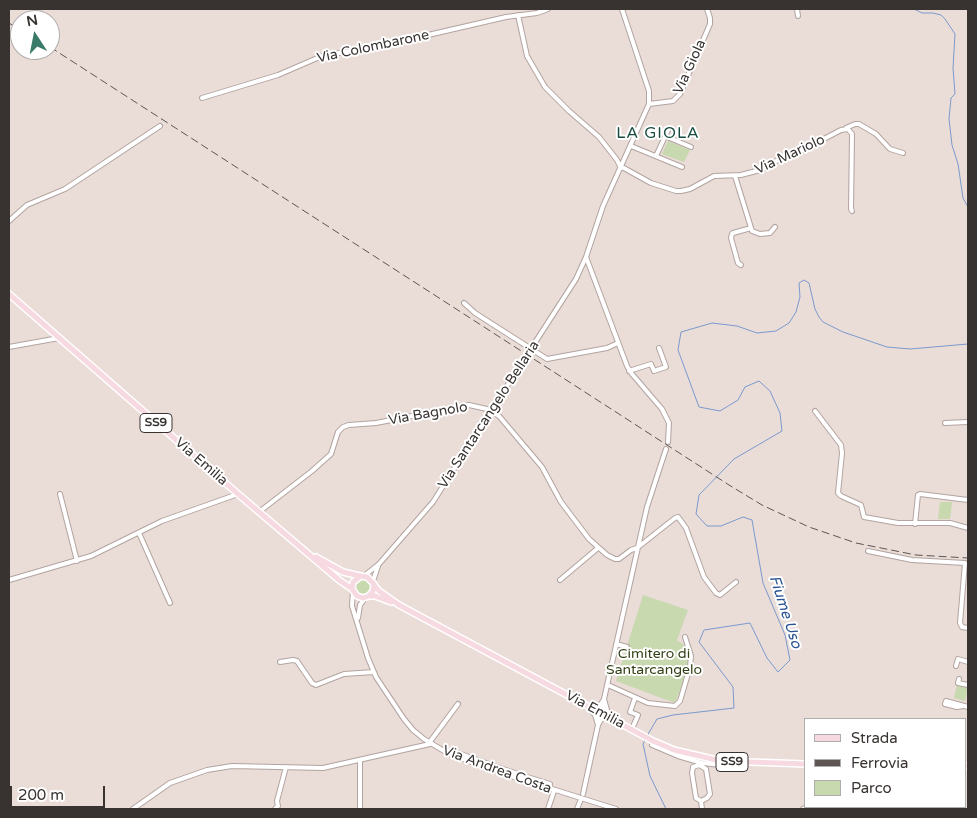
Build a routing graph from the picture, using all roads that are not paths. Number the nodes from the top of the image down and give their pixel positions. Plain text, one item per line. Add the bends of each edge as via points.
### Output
1 (548, 9) edge
2 (622, 9) edge
3 (707, 9) edge
4 (797, 9) edge
5 (518, 15) junction
6 (798, 16) dead end
7 (202, 98) dead end
8 (650, 104) junction
9 (160, 126) dead end
10 (669, 128) dead end
11 (846, 128) junction
12 (665, 136) junction
13 (631, 146) junction
14 (691, 147) dead end
15 (903, 153) dead end
16 (656, 156) junction
17 (682, 167) dead end
18 (621, 168) junction
19 (734, 176) junction
20 (852, 212) dead end
21 (9, 221) edge
22 (775, 227) dead end
23 (750, 228) junction
24 (586, 257) junction
25 (741, 265) dead end
26 (9, 294) edge
27 (464, 303) dead end
28 (59, 338) junction
29 (618, 343) junction
30 (9, 347) edge
31 (659, 348) dead end
32 (629, 371) junction
33 (815, 411) dead end
34 (968, 422) edge
35 (945, 423) dead end
36 (668, 442) dead end
37 (666, 449) dead end
38 (60, 494) dead end
39 (238, 494) junction
40 (968, 500) edge
41 (259, 512) junction
42 (915, 524) junction
43 (968, 528) edge
44 (138, 532) junction
45 (598, 548) junction
46 (637, 548) junction
47 (304, 550) junction
48 (868, 552) dead end
49 (77, 561) junction
50 (379, 564) junction
51 (362, 576) junction
52 (966, 576) edge
53 (9, 580) edge
54 (560, 580) dead end
55 (736, 582) dead end
56 (373, 583) junction
57 (352, 590) junction
58 (368, 597) junction
59 (170, 603) dead end
60 (399, 605) junction
61 (358, 623) junction
62 (968, 628) edge
63 (685, 638) dead end
64 (616, 644) junction
65 (626, 647) dead end
66 (280, 662) dead end
67 (968, 662) edge
68 (956, 666) dead end
69 (374, 672) junction
70 (609, 686) junction
71 (635, 698) junction
72 (604, 701) junction
73 (458, 704) dead end
74 (587, 705) junction
75 (963, 706) dead end
76 (968, 708) edge
77 (601, 713) junction
78 (614, 720) junction
79 (598, 723) junction
80 (633, 730) junction
81 (430, 743) junction
82 (652, 745) dead end
83 (360, 760) junction
84 (739, 763) junction
85 (804, 764) edge
86 (286, 767) junction
87 (554, 791) junction
88 (583, 794) dead end
89 (581, 799) junction
90 (701, 801) junction
91 (278, 808) edge
92 (823, 808) edge
93 (133, 809) edge
94 (360, 809) edge
95 (548, 809) edge
96 (577, 809) edge
97 (616, 809) edge
98 (702, 809) edge
99 (811, 809) edge

1 - 5 street, Via Colombarone
2 - 8 street via 649,91
3 - 8 street, Via Giola via 710,24 680,94 673,101
4 - 6 street
5 - 7 street, Via Colombarone via 322,56 278,75
5 - 18 street via 527,56 545,87 599,137
8 - 13 street, Via Santarcangelo Bellaria
9 - 21 street via 65,190 27,205
10 - 12 street
11 - 15 street via 859,124 876,134 890,149
11 - 19 street, Via Mariolo via 760,170
11 - 20 street via 852,134
12 - 14 street
12 - 16 street
13 - 16 street
13 - 18 street, Via Santarcangelo Bellaria
16 - 17 street
18 - 19 street, Via Mariolo via 676,191 690,189 714,176
18 - 24 street, Via Santarcangelo Bellaria via 603,206
19 - 23 street
22 - 23 street via 770,233 760,234
23 - 25 street via 733,233 731,238
24 - 29 street
24 - 50 street, Via Santarcangelo Bellaria, bridge via 576,279 433,502
26 - 28 main road, Via Emilia / SS9
27 - 29 street via 547,359
28 - 30 street
28 - 39 main road, Via Emilia / SS9
29 - 32 street
31 - 32 street via 666,367 654,371 651,364
32 - 36 street via 666,416
33 - 42 street via 841,445 839,494 861,506 864,517
34 - 35 street
37 - 46 street
38 - 49 street
39 - 41 main road, Via Emilia / SS9
39 - 44 street
40 - 42 street via 920,494
41 - 45 street, Via Bagnolo via 331,454 335,438 343,427 469,405 488,409 499,416 542,467 561,502
41 - 47 main road, Via Emilia / SS9
42 - 43 street via 945,523
44 - 49 street
44 - 59 street
45 - 46 street, Via Bagnolo via 617,560
45 - 54 street
46 - 55 street via 679,518 704,576 719,595
46 - 64 street
47 - 51 main road, Via Emilia / SS9 via 343,572
47 - 57 main road, Via Emilia / SS9
48 - 52 street via 912,560 964,563
49 - 53 street
50 - 51 street, Via Santarcangelo Bellaria
50 - 56 street, Via Santarcangelo Bellaria
51 - 56 main road, Via Emilia
51 - 57 main road via 353,582
52 - 62 street via 960,625
56 - 58 main road via 373,591
56 - 60 main road, Via Emilia / SS9
57 - 58 main road, Via Emilia via 360,597
57 - 61 street, Via Andrea Costa via 352,606
58 - 60 main road, Via Emilia / SS9 via 375,596
58 - 61 street via 360,605
60 - 74 main road, Via Emilia / SS9
61 - 69 street, Via Andrea Costa
63 - 71 street via 691,663 680,701 675,706
64 - 65 street
64 - 70 street
66 - 69 street via 297,662 316,685 344,674
67 - 68 street via 958,659
69 - 81 street, Via Andrea Costa via 413,730
70 - 71 street
70 - 72 street
71 - 80 street via 630,712 638,715
72 - 74 street
72 - 77 street via 599,707
72 - 78 street
73 - 81 street
74 - 77 main road, Via Emilia / SS9
74 - 79 street
75 - 76 street
77 - 78 main road, Via Emilia / SS9
77 - 79 street
78 - 79 street
78 - 80 main road, Via Emilia / SS9
79 - 88 street
80 - 84 main road, Via Emilia / SS9 via 688,754
81 - 83 street
81 - 87 street, Via Andrea Costa via 446,753
82 - 84 street via 702,763 739,767
83 - 86 street via 323,768
83 - 94 street
84 - 85 main road, Via Emilia / SS9
86 - 91 street
86 - 93 street via 232,766 207,770 170,783
87 - 89 street, Via Andrea Costa
87 - 95 street
89 - 96 street
89 - 97 street, Via Andrea Costa
90 - 90 street via 710,794 706,769 699,765 693,768 692,773 696,798
90 - 98 street
92 - 99 street

